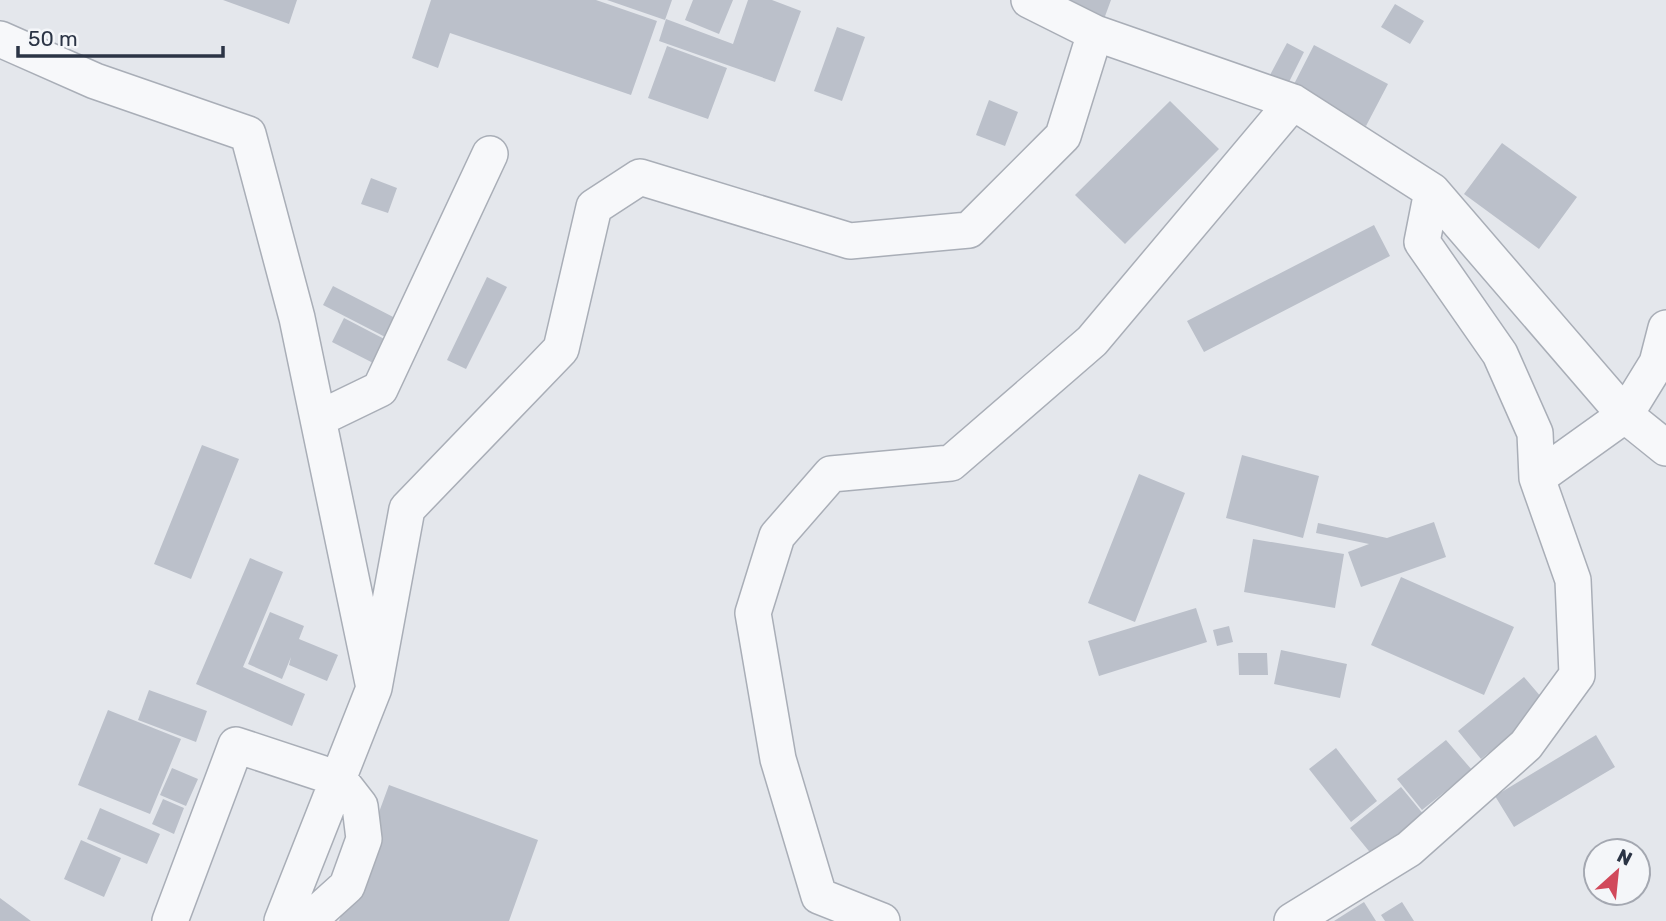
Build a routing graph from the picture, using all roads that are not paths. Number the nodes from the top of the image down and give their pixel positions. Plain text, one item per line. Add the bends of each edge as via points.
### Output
1 (1029, 0) edge
2 (1095, 33) junction
3 (0, 39) edge
4 (1293, 102) junction
5 (490, 153) dead end
6 (1433, 191) junction
7 (1666, 328) edge
8 (1625, 415) junction
9 (318, 419) junction
10 (1666, 448) edge
11 (1537, 478) junction
12 (374, 688) junction
13 (339, 779) junction
14 (170, 921) edge
15 (282, 921) edge
16 (290, 921) edge
17 (882, 921) edge
18 (1292, 921) edge

1 - 2 street
2 - 4 street
2 - 12 street via 1063,136 969,230 850,241 640,177 594,206 561,349 407,509
3 - 9 street via 95,81 248,134
4 - 6 street
4 - 17 street via 1092,341 951,463 831,474 777,536 753,613 778,759 819,896
5 - 9 street via 380,389
6 - 8 street
6 - 11 street via 1422,242 1500,354 1535,433
7 - 8 street via 1657,363
8 - 10 street
8 - 11 street
9 - 12 street
11 - 18 street via 1573,580 1577,675 1527,745 1409,849
12 - 13 street
13 - 14 street via 236,745
13 - 15 street
13 - 16 street via 360,806 364,839 347,886 316,914

